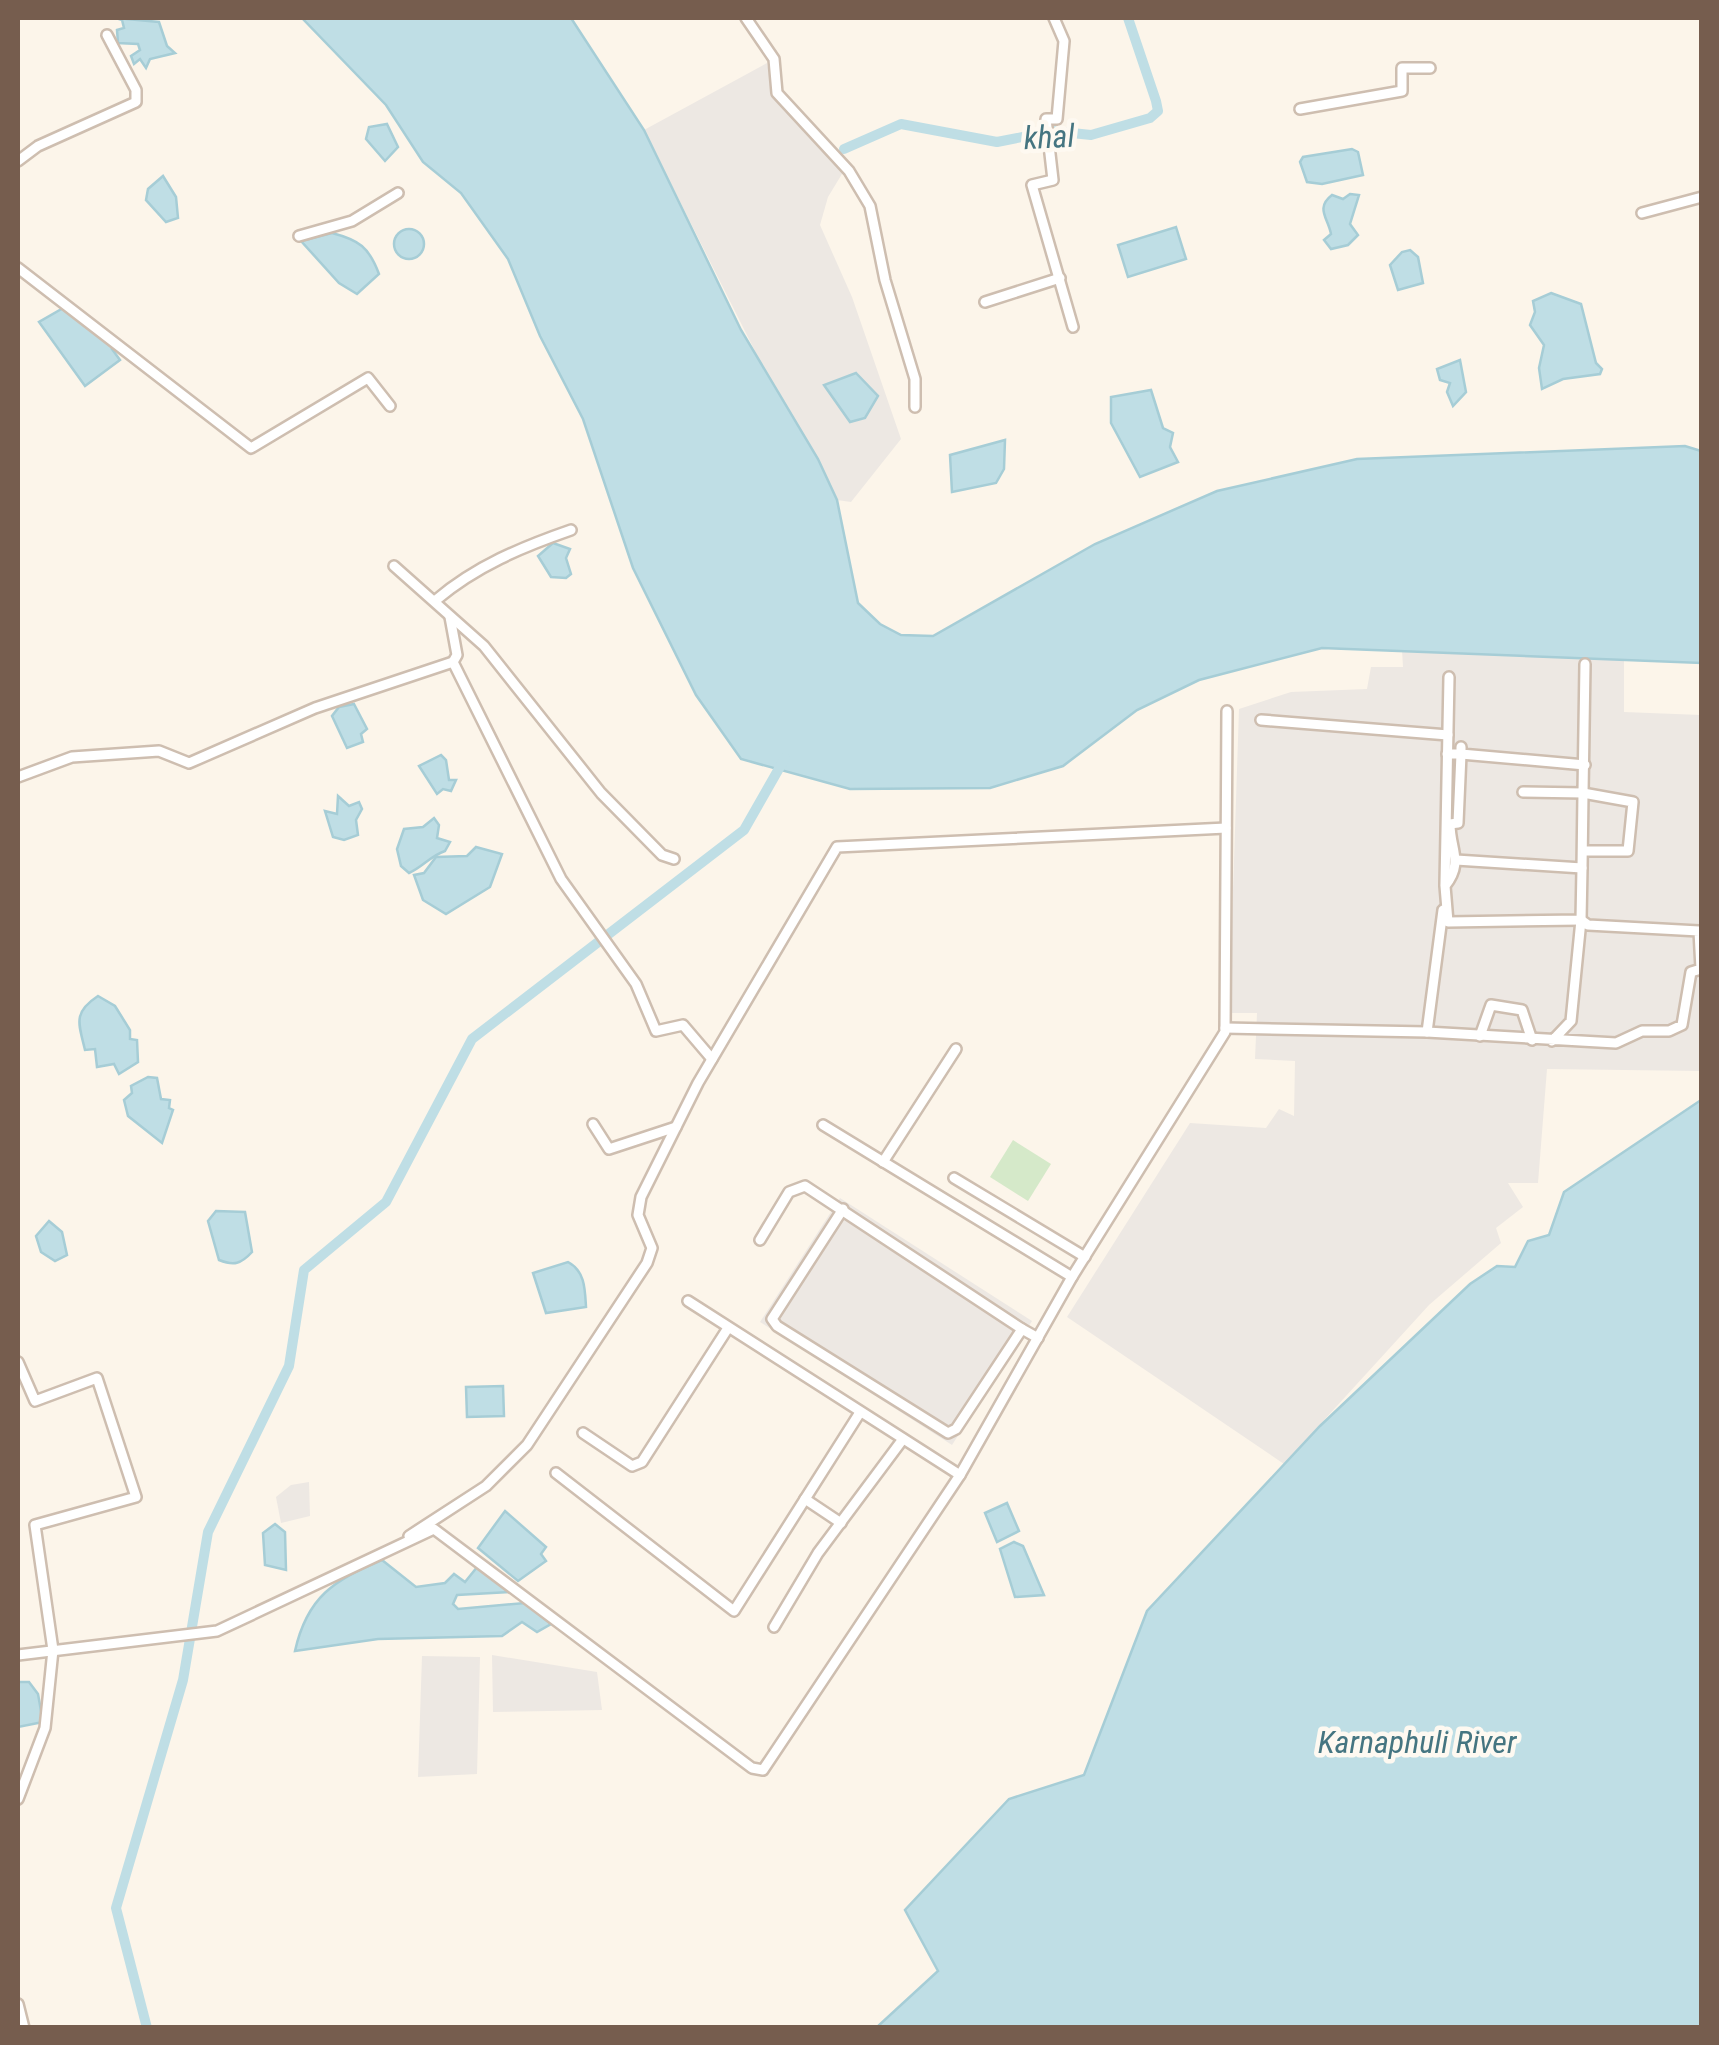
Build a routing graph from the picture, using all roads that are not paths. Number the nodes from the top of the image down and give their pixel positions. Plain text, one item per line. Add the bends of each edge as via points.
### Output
1 (746, 18) edge
2 (1054, 18) edge
3 (108, 34) dead end
4 (1430, 68) dead end
5 (1300, 109) dead end
6 (20, 155) edge
7 (398, 192) dead end
8 (1702, 197) edge
9 (1642, 214) dead end
10 (299, 236) dead end
11 (18, 268) edge
12 (1060, 278) junction
13 (985, 302) dead end
14 (1073, 327) dead end
15 (390, 406) dead end
16 (915, 407) dead end
17 (572, 530) dead end
18 (394, 566) dead end
19 (436, 600) junction
20 (450, 617) junction
21 (453, 662) junction
22 (1585, 664) dead end
23 (1449, 677) dead end
24 (1227, 711) dead end
25 (1262, 720) dead end
26 (1448, 735) junction
27 (1461, 751) junction
28 (1447, 754) junction
29 (1585, 764) junction
30 (18, 776) edge
31 (1523, 792) dead end
32 (1584, 793) junction
33 (1226, 828) junction
34 (1583, 851) junction
35 (674, 859) dead end
36 (1456, 860) junction
37 (1582, 868) junction
38 (1445, 886) junction
39 (1581, 920) junction
40 (1225, 1028) junction
41 (1427, 1032) junction
42 (1480, 1036) junction
43 (1532, 1040) junction
44 (1552, 1040) junction
45 (956, 1050) dead end
46 (712, 1060) junction
47 (593, 1124) dead end
48 (822, 1125) dead end
49 (676, 1126) junction
50 (883, 1162) junction
51 (954, 1178) dead end
52 (842, 1210) junction
53 (760, 1240) dead end
54 (1085, 1257) junction
55 (1072, 1277) junction
56 (688, 1301) dead end
57 (728, 1328) junction
58 (1022, 1328) junction
59 (1038, 1338) junction
60 (18, 1362) edge
61 (859, 1414) junction
62 (583, 1433) dead end
63 (903, 1439) junction
64 (556, 1473) dead end
65 (960, 1475) junction
66 (805, 1499) junction
67 (840, 1522) junction
68 (401, 1544) junction
69 (774, 1627) dead end
70 (54, 1650) junction
71 (18, 1655) edge
72 (18, 1799) edge
73 (18, 2004) edge
74 (24, 2028) edge

1 - 16 street via 774,59 777,93 849,170 870,206 915,379
2 - 12 street via 1064,41 1057,118 1046,119 1053,180 1032,185
3 - 6 street via 136,102
4 - 5 street via 1402,68 1402,91
7 - 10 street via 352,221
8 - 9 street
11 - 15 street via 251,448 368,378
12 - 13 street
12 - 14 street
17 - 19 street via 520,548
18 - 19 street
19 - 20 street
20 - 21 street
20 - 35 street via 484,646 601,793
21 - 30 street via 315,708 189,763 159,750 106,754 72,757
21 - 46 street via 561,879 636,984 656,1030 683,1025
22 - 29 street
23 - 26 street
24 - 33 street
25 - 26 street
26 - 28 street
27 - 28 street
27 - 29 street
27 - 36 street via 1458,824 1450,824
28 - 38 street
29 - 32 street
31 - 32 street
32 - 34 street
32 - 34 street via 1633,802 1628,851
33 - 40 street
33 - 46 street via 934,845 842,843
34 - 37 street
36 - 37 street
36 - 38 street
37 - 39 street
38 - 39 street via 1448,922
38 - 41 street
39 - 44 street via 1570,1022
39 - 44 street via 1699,931 1701,970 1691,972 1682,1025 1670,1031 1642,1030 1616,1043
40 - 41 street
40 - 54 street
41 - 42 street
42 - 43 street
42 - 43 street via 1486,1009 1516,1006
43 - 44 street
45 - 50 street
46 - 49 street
47 - 49 street via 609,1150
48 - 50 street
49 - 68 street via 639,1205 652,1248 648,1263 504,1471
50 - 55 street
51 - 54 street
52 - 53 street via 805,1186 794,1188
52 - 58 street
52 - 58 street via 772,1318 777,1326 948,1433
54 - 55 street
55 - 59 street
56 - 57 street
57 - 61 street
57 - 62 street via 642,1462 632,1466
58 - 59 street
59 - 65 street
60 - 70 street via 35,1400 97,1378 136,1496 35,1525
61 - 63 street
61 - 66 street
63 - 65 street
63 - 67 street
64 - 66 street via 734,1611
65 - 68 street via 763,1770 596,1653 438,1530
66 - 67 street
67 - 69 street
68 - 70 street via 217,1631
70 - 71 street
70 - 72 street via 45,1728
73 - 74 street

